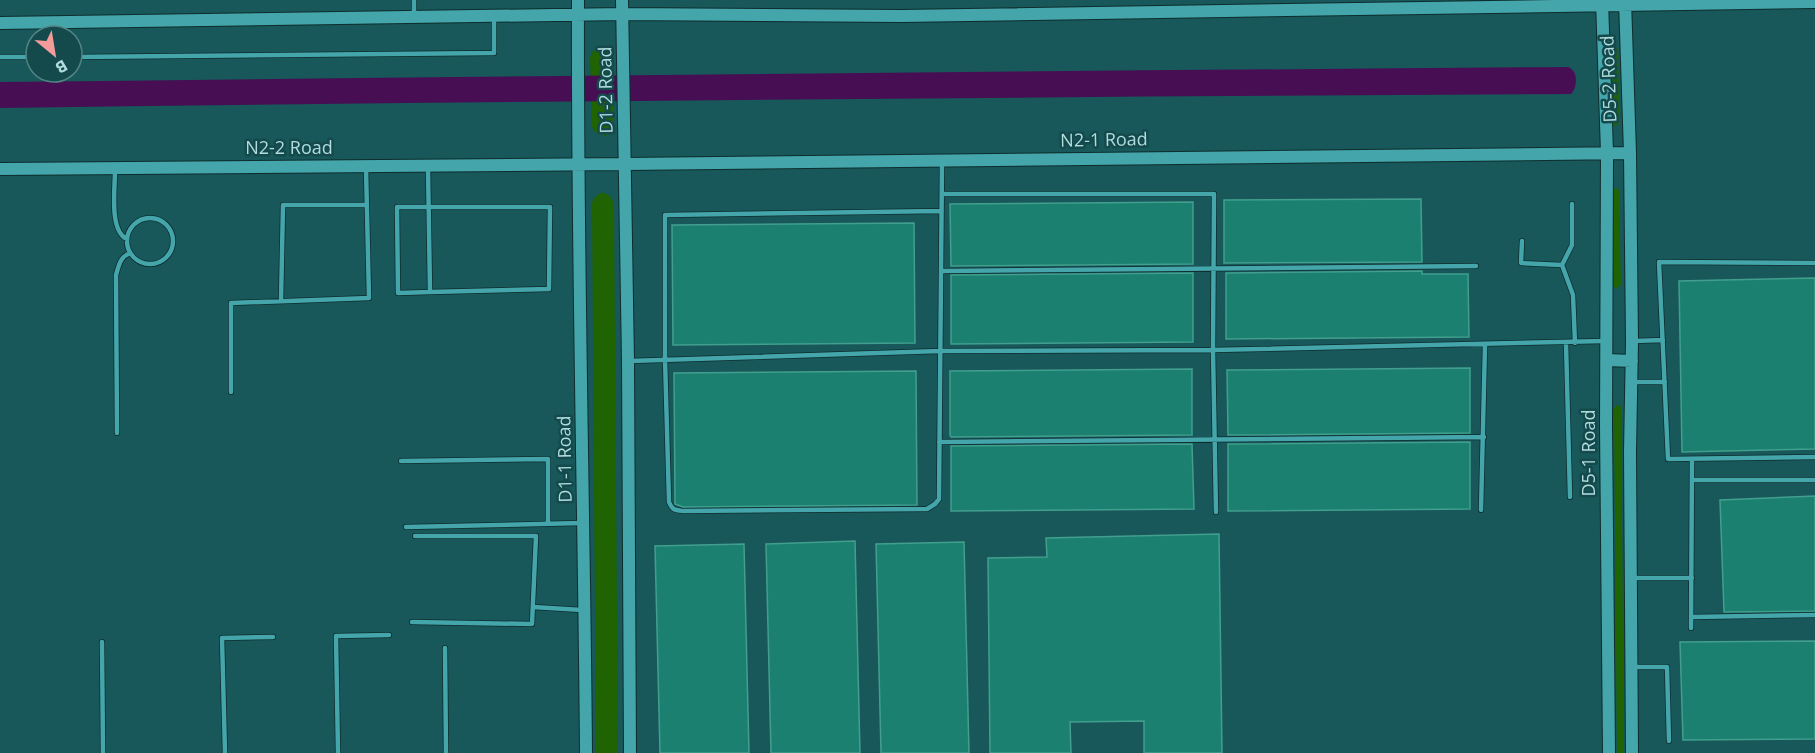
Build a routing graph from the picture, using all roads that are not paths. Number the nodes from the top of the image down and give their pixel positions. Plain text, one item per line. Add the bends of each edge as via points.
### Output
1 (414, 0) edge
2 (578, 0) edge
3 (622, 0) edge
4 (1602, 2) edge
5 (1625, 2) edge
6 (1815, 2) edge
7 (1209, 5) edge
8 (622, 14) junction
9 (578, 15) junction
10 (494, 17) junction
11 (414, 18) junction
12 (0, 23) edge
13 (0, 57) edge
14 (24, 57) edge
15 (84, 57) edge
16 (1607, 153) junction
17 (1630, 153) junction
18 (942, 160) junction
19 (579, 164) junction
20 (626, 164) junction
21 (428, 165) junction
22 (366, 166) junction
23 (114, 168) junction
24 (0, 169) edge
25 (942, 194) junction
26 (1572, 204) dead end
27 (367, 205) junction
28 (429, 206) junction
29 (941, 211) junction
30 (127, 239) junction
31 (1522, 241) dead end
32 (130, 253) junction
33 (1815, 263) edge
34 (1562, 265) junction
35 (1476, 266) dead end
36 (1213, 268) junction
37 (941, 271) junction
38 (430, 292) junction
39 (281, 301) junction
40 (1663, 340) junction
41 (1607, 341) junction
42 (1632, 341) junction
43 (1566, 343) junction
44 (1575, 343) junction
45 (1485, 345) junction
46 (1213, 350) junction
47 (940, 351) junction
48 (665, 359) junction
49 (1607, 360) junction
50 (628, 361) junction
51 (1632, 361) junction
52 (1632, 382) junction
53 (1665, 382) junction
54 (231, 392) dead end
55 (117, 433) dead end
56 (1484, 437) junction
57 (1215, 439) junction
58 (939, 442) junction
59 (1815, 457) edge
60 (1692, 459) junction
61 (401, 461) dead end
62 (1692, 480) junction
63 (1815, 480) edge
64 (1570, 497) dead end
65 (1481, 510) dead end
66 (1216, 512) dead end
67 (548, 523) junction
68 (584, 523) junction
69 (406, 527) dead end
70 (415, 536) dead end
71 (1631, 578) junction
72 (1692, 578) junction
73 (533, 607) junction
74 (585, 610) junction
75 (1815, 615) edge
76 (1691, 617) junction
77 (412, 622) dead end
78 (1691, 628) dead end
79 (389, 636) dead end
80 (273, 637) dead end
81 (102, 642) dead end
82 (445, 648) dead end
83 (1632, 667) junction
84 (1668, 741) dead end
85 (103, 753) edge
86 (225, 753) edge
87 (338, 753) edge
88 (446, 753) edge
89 (585, 753) edge
90 (630, 753) edge
91 (1609, 753) edge
92 (1632, 753) edge

1 - 11 lane
2 - 9 street, D1-2 Road
3 - 8 street, D1-2 Road
4 - 5 street
4 - 7 street
4 - 16 street, D5-2 Road
5 - 6 street
5 - 17 street, D5-2 Road
7 - 8 street via 901,16
8 - 9 street
8 - 20 street, D1-2 Road
9 - 10 street
9 - 19 street, D1-2 Road
10 - 11 street
10 - 15 lane via 495,53
11 - 12 street
13 - 14 lane
16 - 17 street, N2-1 Road
16 - 18 street, N2-1 Road
16 - 41 street, D5-1 Road
17 - 42 street
18 - 20 street, N2-1 Road
18 - 25 lane
19 - 20 street, N2-1 Road
19 - 21 street, N2-2 Road
19 - 68 street, D1-1 Road
20 - 50 street
21 - 22 street, N2-2 Road
21 - 28 lane
22 - 23 street, N2-2 Road
22 - 27 lane
23 - 24 street, N2-2 Road
23 - 30 lane via 115,225
25 - 29 lane
25 - 36 lane via 1214,194
26 - 34 lane via 1572,245
27 - 39 lane via 283,205
27 - 39 lane via 369,298
28 - 38 lane
28 - 38 lane via 397,207 397,218 398,293
28 - 38 lane via 550,207 549,289
29 - 37 lane
29 - 48 lane via 665,215
30 - 32 lane
30 - 32 lane via 133,226 152,218 165,224 173,236 171,250 162,262 147,264
31 - 34 lane via 1521,263
32 - 55 lane via 120,261 116,275
33 - 40 lane via 1659,262
34 - 44 lane via 1573,296
35 - 36 lane
36 - 37 lane
36 - 46 lane
37 - 47 lane
39 - 54 lane via 231,303
40 - 42 lane
40 - 53 lane
41 - 44 lane
41 - 49 street, D5-1 Road
42 - 51 street
43 - 44 lane
43 - 45 lane
43 - 64 lane
45 - 46 lane
45 - 56 lane
46 - 47 lane
46 - 57 lane
47 - 48 lane
47 - 58 lane
48 - 50 lane
48 - 58 lane via 669,502 675,510 927,509 939,499
49 - 51 street
49 - 91 street, D5-1 Road
50 - 90 street
51 - 52 street
52 - 53 lane
52 - 71 street
53 - 60 lane via 1668,459
56 - 57 lane
56 - 65 lane
57 - 58 lane
57 - 66 lane
59 - 60 lane
60 - 62 lane
61 - 67 lane via 548,459
62 - 63 lane
62 - 72 lane
67 - 68 lane
67 - 69 lane
68 - 74 street, D1-1 Road
70 - 73 lane via 536,536
71 - 72 lane
71 - 83 street
72 - 76 lane
73 - 74 lane
73 - 77 lane via 532,624
74 - 89 street, D1-1 Road
75 - 76 lane
76 - 78 lane
79 - 87 lane via 336,636
80 - 86 lane via 222,638
81 - 85 lane
82 - 88 lane
83 - 84 lane via 1667,667
83 - 92 street

